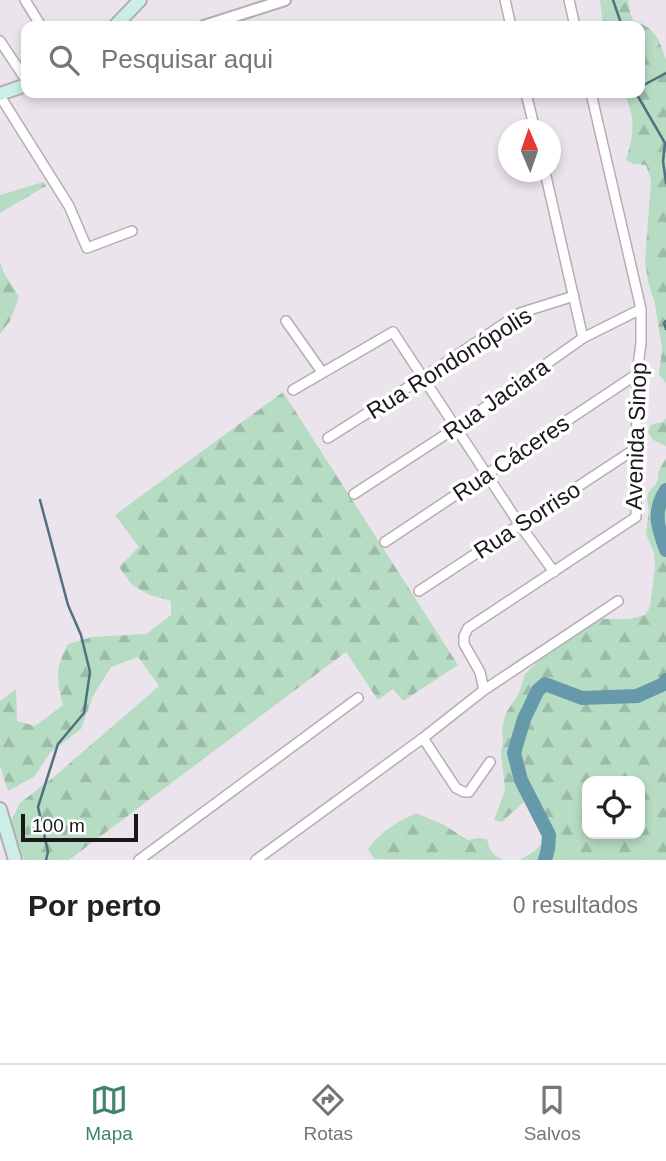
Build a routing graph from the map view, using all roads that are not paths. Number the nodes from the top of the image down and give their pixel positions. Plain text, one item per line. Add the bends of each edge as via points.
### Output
1 (25, 0) edge
2 (140, 0) edge
3 (285, 0) edge
4 (505, 0) edge
5 (569, 0) edge
6 (38, 21) edge
7 (120, 21) edge
8 (220, 21) edge
9 (510, 21) edge
10 (574, 21) edge
11 (0, 41) edge
12 (21, 74) edge
13 (21, 84) edge
14 (0, 95) edge
15 (527, 98) edge
16 (592, 98) edge
17 (532, 119) edge
18 (547, 182) edge
19 (132, 231) dead end
20 (574, 296) junction
21 (641, 309) junction
22 (286, 321) dead end
23 (583, 338) junction
24 (322, 372) junction
25 (637, 374) junction
26 (424, 377) junction
27 (293, 390) dead end
28 (457, 427) junction
29 (328, 438) dead end
30 (635, 449) junction
31 (487, 474) junction
32 (354, 494) dead end
33 (520, 524) junction
34 (385, 542) dead end
35 (554, 572) junction
36 (419, 590) dead end
37 (618, 601) dead end
38 (484, 690) junction
39 (358, 698) dead end
40 (423, 738) junction
41 (489, 762) dead end
42 (0, 809) edge
43 (15, 860) edge
44 (139, 860) edge
45 (256, 860) edge

1 - 6 street
2 - 7 main road
3 - 8 street
4 - 9 street
5 - 10 street
11 - 12 street
13 - 14 main road
14 - 19 street via 69,206 87,248
15 - 17 street
16 - 21 street, Avenida Sinop
18 - 20 street
20 - 23 street
20 - 26 street, Rua Rondonópolis via 520,313
21 - 23 street, Rua Jaciara
21 - 25 street, Avenida Sinop
22 - 24 street
23 - 28 street, Rua Jaciara
24 - 26 street via 393,332
24 - 27 street
25 - 30 street, Avenida Sinop
25 - 31 street, Rua Cáceres
26 - 28 street
26 - 29 street, Rua Rondonópolis
28 - 31 street
28 - 32 street, Rua Jaciara
30 - 33 street, Rua Sorriso
30 - 35 street, Avenida Sinop via 636,517
31 - 33 street
31 - 34 street, Rua Cáceres
33 - 35 street
33 - 36 street, Rua Sorriso
35 - 38 street, Avenida Sinop via 465,633 464,644 480,672
37 - 38 street
38 - 40 street
39 - 44 street
40 - 41 street via 456,788 464,792 470,792
40 - 45 street
42 - 43 main road

